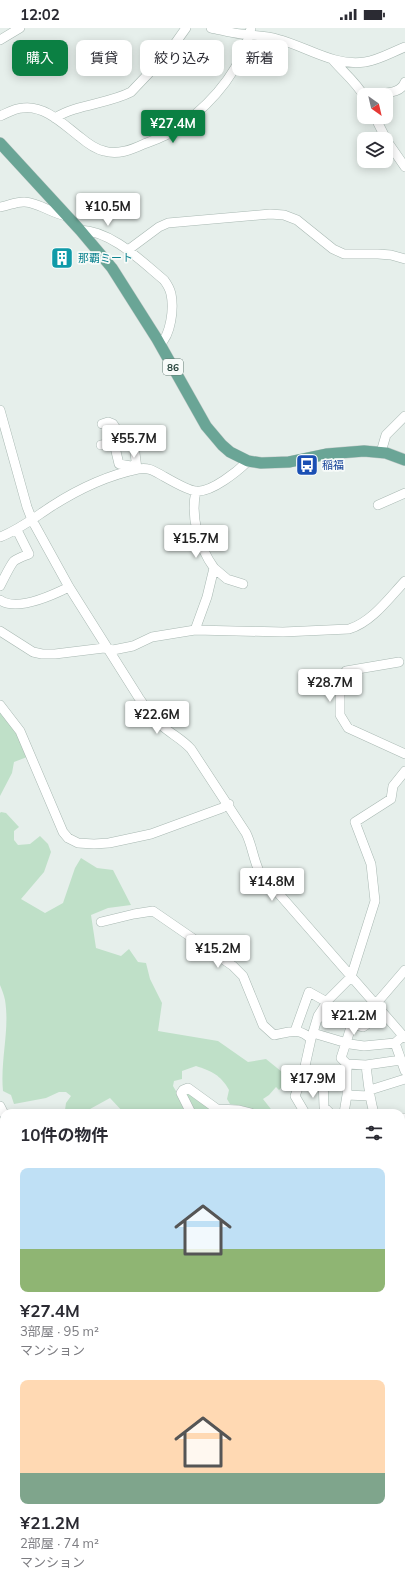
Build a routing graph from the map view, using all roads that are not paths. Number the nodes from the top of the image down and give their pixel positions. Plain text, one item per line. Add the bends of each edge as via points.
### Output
1 (20, 28) edge
2 (186, 28) edge
3 (211, 28) edge
4 (250, 31) edge
5 (0, 40) edge
6 (405, 47) edge
7 (333, 60) junction
8 (405, 82) edge
9 (359, 88) edge
10 (393, 92) edge
11 (0, 116) edge
12 (55, 118) junction
13 (378, 124) edge
14 (0, 143) edge
15 (405, 167) edge
16 (0, 207) edge
17 (67, 216) junction
18 (80, 230) junction
19 (128, 250) junction
20 (405, 259) edge
21 (160, 344) junction
22 (0, 410) edge
23 (405, 416) edge
24 (102, 424) dead end
25 (114, 443) junction
26 (101, 445) dead end
27 (134, 445) dead end
28 (381, 452) junction
29 (405, 460) edge
30 (248, 461) junction
31 (137, 468) junction
32 (196, 492) junction
33 (405, 494) edge
34 (378, 505) dead end
35 (32, 520) junction
36 (17, 530) junction
37 (0, 537) edge
38 (214, 568) junction
39 (405, 581) edge
40 (243, 584) dead end
41 (0, 586) edge
42 (69, 587) junction
43 (0, 600) edge
44 (194, 630) junction
45 (0, 631) edge
46 (109, 649) junction
47 (399, 662) dead end
48 (0, 705) edge
49 (405, 754) edge
50 (405, 771) edge
51 (229, 804) junction
52 (101, 922) dead end
53 (405, 970) edge
54 (351, 977) junction
55 (328, 1002) junction
56 (376, 1005) junction
57 (383, 1013) junction
58 (318, 1016) junction
59 (352, 1024) junction
60 (295, 1031) junction
61 (402, 1032) edge
62 (312, 1036) junction
63 (345, 1042) junction
64 (395, 1043) junction
65 (401, 1060) junction
66 (347, 1064) junction
67 (366, 1065) junction
68 (405, 1071) edge
69 (303, 1073) junction
70 (405, 1078) edge
71 (369, 1093) junction
72 (347, 1095) junction
73 (189, 1109) edge
74 (217, 1109) edge
75 (303, 1109) edge
76 (326, 1109) edge
77 (345, 1109) edge
78 (373, 1109) edge

1 - 5 street
2 - 12 street via 169,52 131,92
3 - 4 street
4 - 7 street via 280,39
4 - 12 street via 233,71 216,94 182,126 157,140 120,153 105,152 88,144
6 - 7 street via 365,62
7 - 9 street
8 - 10 street via 397,91
11 - 12 street via 15,109 30,107 40,109
13 - 15 street
14 - 17 main road, 86
16 - 17 street via 24,202 34,203 56,214
17 - 18 main road, 86
18 - 19 street via 95,232
18 - 21 main road, 86 via 112,268
19 - 20 street via 168,223 270,214 284,215 297,220 332,249 344,254 391,255
19 - 21 street via 164,280 171,293 172,317 165,340
21 - 30 main road, 86 via 206,426 230,452
22 - 35 street
23 - 28 street via 386,435
24 - 25 street via 113,424
25 - 26 street
25 - 31 street via 119,464
27 - 31 street
28 - 29 main road, 86
28 - 30 main road, 86 via 364,450 270,464
30 - 32 street via 215,486
31 - 32 street via 147,467
31 - 35 street via 75,492
32 - 38 street via 194,507 199,536 202,548
33 - 34 street
35 - 36 street
35 - 42 street
36 - 37 street
36 - 41 street via 29,554 11,564
38 - 40 street via 227,579
38 - 44 street via 207,597
39 - 44 street via 371,616 349,629 283,632
42 - 43 street via 31,602 7,603
42 - 46 street
44 - 46 street via 152,637 133,646
45 - 46 street via 24,648 42,654
46 - 51 street via 149,712 161,725 185,742
47 - 49 street via 346,671 340,695 340,715 348,728
48 - 51 street via 20,731 63,832 73,840 94,844 151,834
50 - 54 street via 393,786 391,799 355,822 370,864 375,901
51 - 54 street via 251,844 259,871
52 - 60 street via 153,911 233,966 243,976 263,1025 274,1035
53 - 56 street
54 - 55 street
54 - 56 street
55 - 58 street
55 - 60 street via 309,992
56 - 57 street
57 - 59 street via 363,1027
57 - 61 street
58 - 59 street
58 - 62 street
59 - 63 street
60 - 62 street
61 - 64 street
62 - 63 street
62 - 69 street
63 - 64 street via 364,1046
63 - 66 street via 341,1058
64 - 65 street
65 - 67 street
65 - 68 street
66 - 67 street
66 - 72 street
67 - 71 street
69 - 75 street via 295,1096
69 - 76 street via 323,1078
70 - 71 street
71 - 72 street
71 - 78 street
72 - 77 street
73 - 74 street via 181,1093 188,1088

